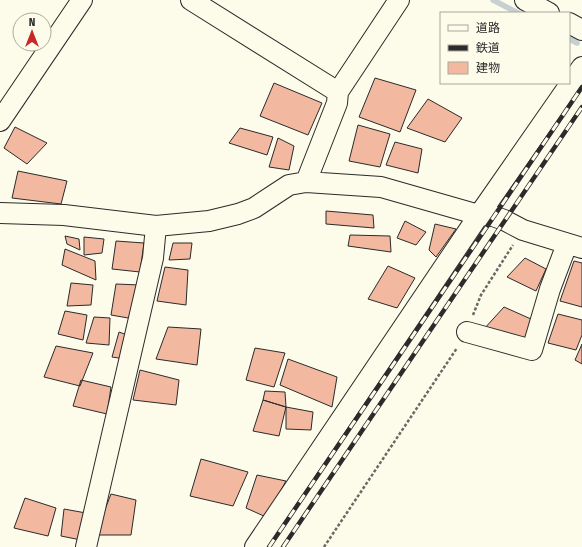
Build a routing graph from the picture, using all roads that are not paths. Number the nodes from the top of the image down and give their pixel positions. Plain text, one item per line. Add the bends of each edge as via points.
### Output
1 (82, 0) edge
2 (191, 0) edge
3 (399, 0) edge
4 (525, 0) edge
5 (547, 12) edge
6 (570, 24) edge
7 (582, 30) edge
8 (582, 67) edge
9 (338, 92) junction
10 (0, 121) edge
11 (306, 182) junction
12 (0, 213) edge
13 (479, 215) junction
14 (156, 226) junction
15 (575, 246) edge
16 (467, 332) road end
17 (86, 547) edge
18 (255, 547) edge

1 - 10 street
2 - 9 street
3 - 9 street
4 - 5 street
6 - 7 street
8 - 13 street
9 - 11 street via 337,103
11 - 13 street via 381,187
11 - 14 street via 289,185 254,208 238,214 209,221
12 - 14 street via 64,215
13 - 15 street via 493,216 523,230
13 - 18 street
14 - 17 street via 152,258
15 - 16 street via 550,289 532,350

